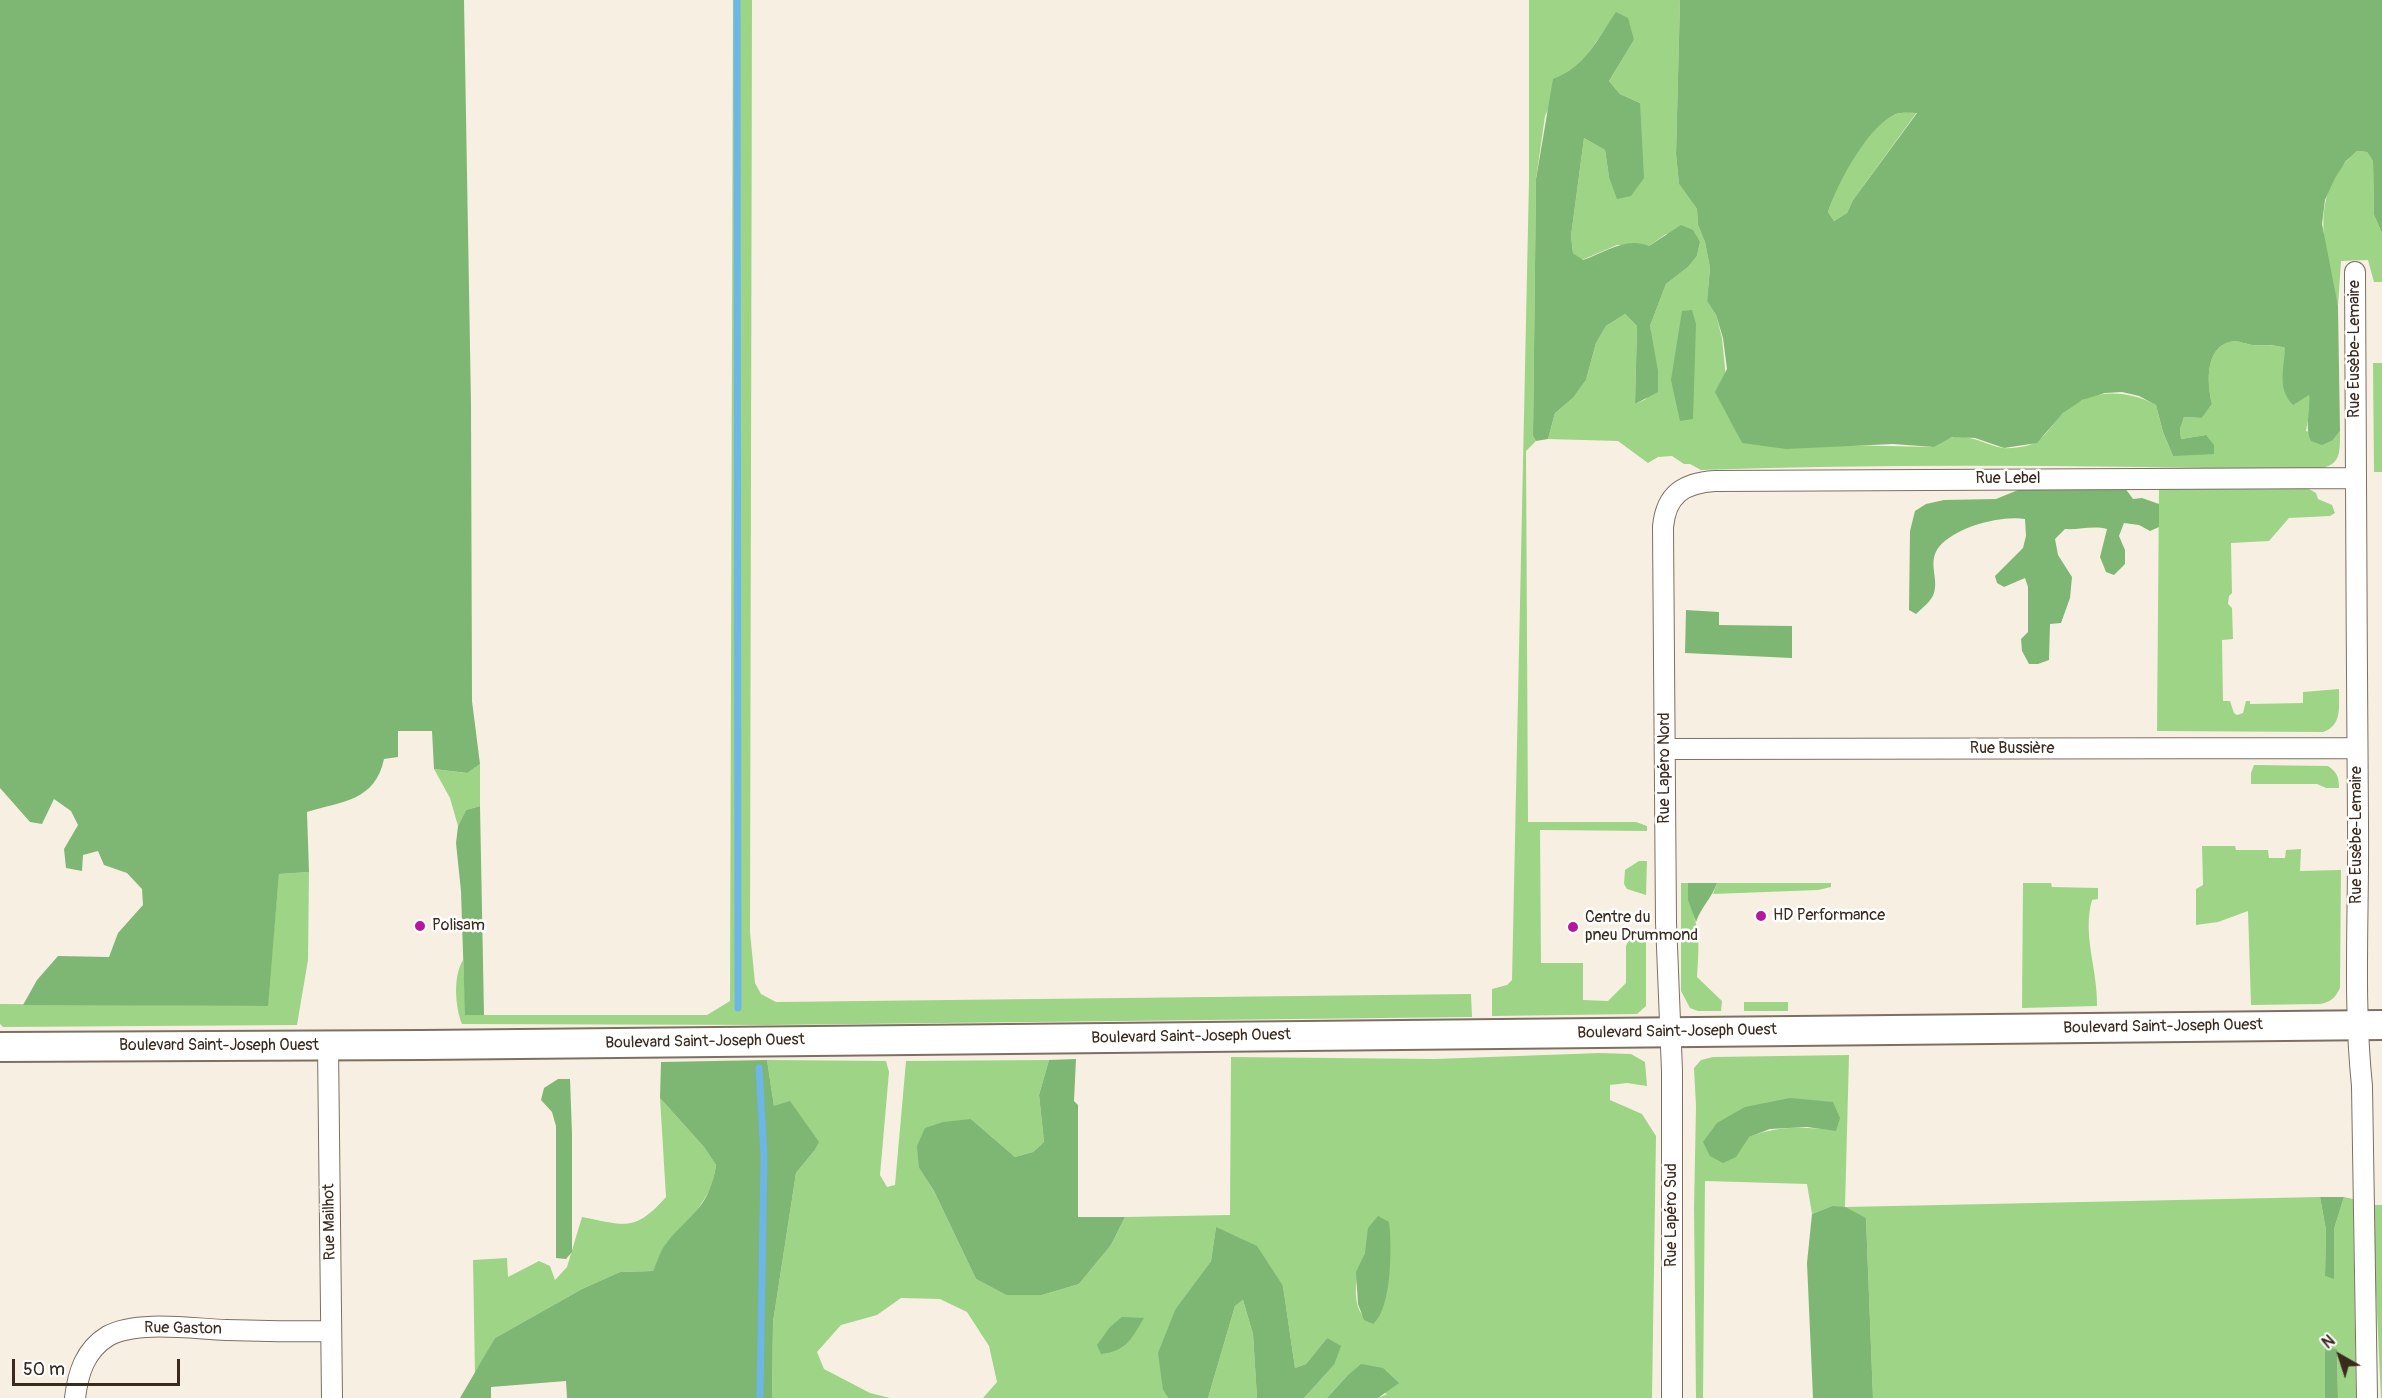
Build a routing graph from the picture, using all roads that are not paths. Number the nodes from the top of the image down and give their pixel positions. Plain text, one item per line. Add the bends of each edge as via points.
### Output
1 (2355, 272) dead end
2 (2355, 478) junction
3 (1668, 504) joint
4 (2357, 748) junction
5 (1666, 749) junction
6 (2369, 1025) edge
7 (1669, 1032) junction
8 (328, 1046) junction
9 (0, 1047) edge
10 (331, 1331) junction
11 (75, 1398) edge
12 (332, 1398) edge
13 (1672, 1398) edge
14 (2367, 1398) edge

1 - 2 street, Rue Eusèbe-Lemaire
2 - 3 street, Rue Lebel via 1715,481 1687,486
2 - 4 street, Rue Eusèbe-Lemaire
3 - 5 street, Rue Lapéro Nord via 1663,526
4 - 5 street, Rue Bussière
4 - 6 street, Rue Eusèbe-Lemaire
5 - 7 street, Rue Lapéro Nord
6 - 7 street, Boulevard Saint-Joseph Ouest
6 - 14 street, Rue Eusèbe-Lemaire via 2362,1086
7 - 8 street, Boulevard Saint-Joseph Ouest
7 - 13 street, Rue Lapéro Sud
8 - 9 street, Boulevard Saint-Joseph Ouest
8 - 10 street, Rue Mailhot
10 - 11 street, Rue Gaston via 150,1328 121,1332 109,1336 88,1355 79,1374
10 - 12 street, Rue Mailhot

